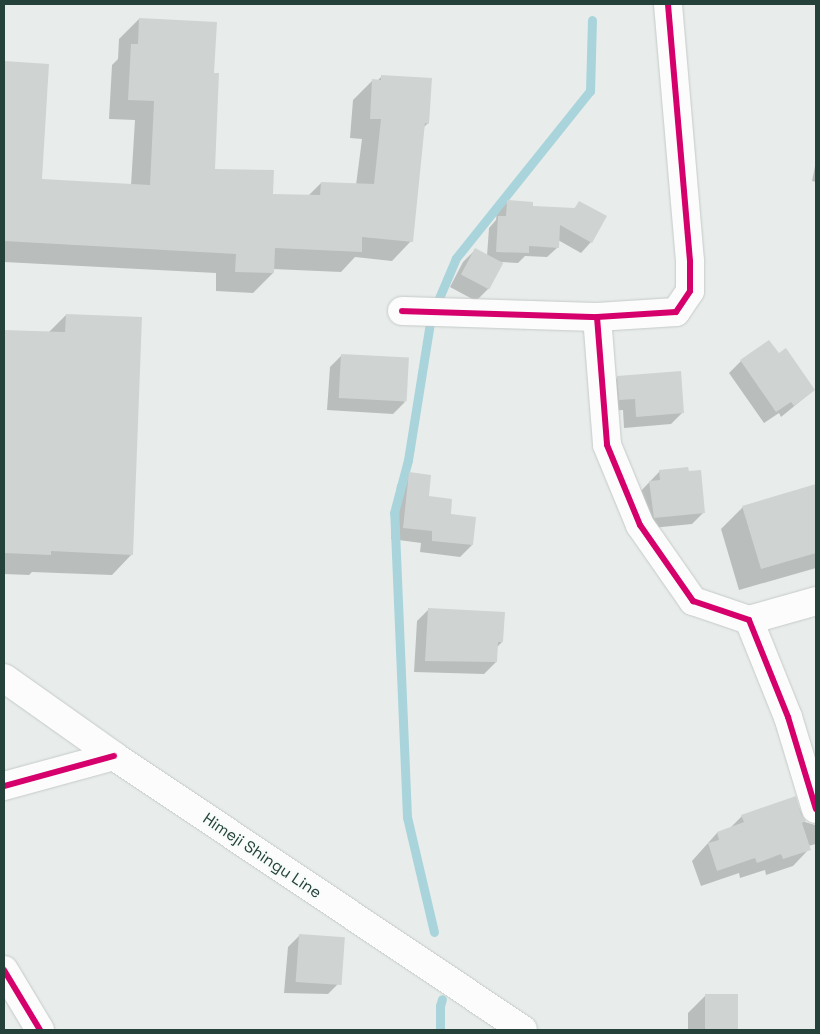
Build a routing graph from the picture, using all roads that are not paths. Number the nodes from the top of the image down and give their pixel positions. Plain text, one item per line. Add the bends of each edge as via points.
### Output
1 (668, 4) edge
2 (402, 311) dead end
3 (596, 317) junction
4 (816, 600) edge
5 (749, 620) junction
6 (4, 678) edge
7 (114, 756) junction
8 (4, 786) edge
9 (816, 809) edge
10 (4, 970) edge
11 (40, 1030) edge
12 (522, 1030) edge

1 - 3 street via 690,291 676,312
2 - 3 street
3 - 5 street via 607,445 640,525 693,601
4 - 5 street
5 - 9 street via 788,717
6 - 7 street, Himeji Shingu Line
7 - 8 street
7 - 12 street, Himeji Shingu Line
10 - 11 street

